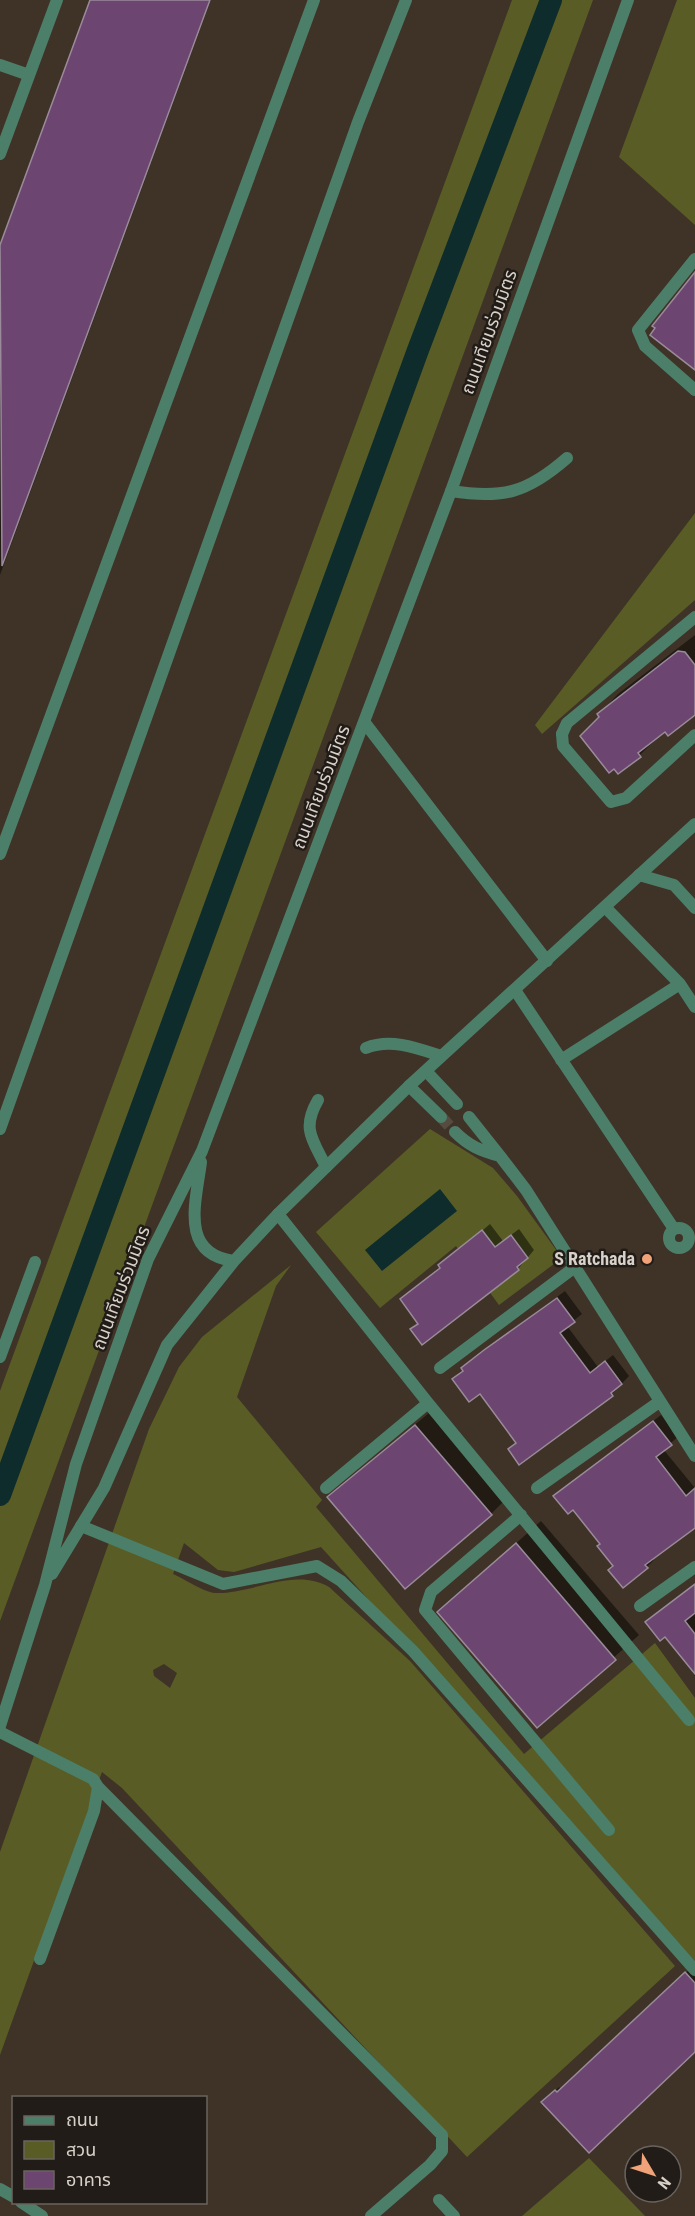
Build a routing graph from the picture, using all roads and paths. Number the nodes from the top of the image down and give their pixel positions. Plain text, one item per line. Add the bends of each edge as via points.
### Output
1 (57, 0) edge
2 (314, 0) edge
3 (406, 0) edge
4 (628, 0) edge
5 (0, 65) edge
6 (29, 75) junction
7 (0, 154) edge
8 (695, 259) edge
9 (695, 390) edge
10 (567, 458) dead end
11 (451, 491) junction
12 (694, 618) edge
13 (364, 723) junction
14 (695, 735) edge
15 (695, 824) edge
16 (0, 854) edge
17 (639, 875) junction
18 (605, 907) junction
19 (695, 908) edge
20 (547, 960) junction
21 (680, 984) junction
22 (515, 990) junction
23 (695, 1007) edge
24 (366, 1048) dead end
25 (441, 1056) junction
26 (561, 1060) junction
27 (426, 1071) junction
28 (409, 1086) junction
29 (318, 1100) dead end
30 (457, 1104) dead end
31 (441, 1117) tunnel mouth
32 (469, 1117) dead end
33 (0, 1129) edge
34 (455, 1132) tunnel mouth
35 (202, 1151) junction
36 (500, 1155) junction
37 (326, 1167) junction
38 (278, 1214) junction
39 (674, 1229) dead end
40 (234, 1261) junction
41 (35, 1262) dead end
42 (575, 1267) junction
43 (0, 1358) edge
44 (440, 1368) dead end
45 (429, 1402) junction
46 (659, 1402) junction
47 (695, 1456) edge
48 (326, 1488) dead end
49 (537, 1488) dead end
50 (521, 1515) junction
51 (81, 1526) junction
52 (695, 1567) edge
53 (45, 1585) junction
54 (640, 1606) dead end
55 (689, 1720) dead end
56 (0, 1726) edge
57 (0, 1732) edge
58 (98, 1787) junction
59 (609, 1830) dead end
60 (40, 1959) dead end
61 (695, 1970) edge
62 (439, 2200) dead end
63 (24, 2204) edge
64 (42, 2216) edge
65 (371, 2216) edge
66 (454, 2216) edge

1 - 6 street
2 - 16 street
3 - 33 street via 354,133
4 - 11 street, ถนนเทียมร่วมมิตร
5 - 6 street
6 - 7 street
8 - 9 street via 638,330 645,346
10 - 11 street via 549,473 510,493 486,496
11 - 13 street, ถนนเทียมร่วมมิตร
12 - 14 street via 567,723 562,734 563,746 611,802 626,798
13 - 20 street
13 - 35 street, ถนนเทียมร่วมมิตร
15 - 17 street, ถนนเทียมร่วมมิตร
17 - 18 street, ถนนเทียมร่วมมิตร
17 - 19 street via 674,885
18 - 20 street, ถนนเทียมร่วมมิตร
18 - 21 street
20 - 22 street, ถนนเทียมร่วมมิตร
21 - 23 street
21 - 26 street
22 - 25 street, ถนนเทียมร่วมมิตร
22 - 26 street
24 - 25 street via 378,1043 407,1045
25 - 27 street, ถนนเทียมร่วมมิตร
26 - 39 street
27 - 28 street, ถนนเทียมร่วมมิตร
27 - 30 street
28 - 31 street
28 - 37 street, ถนนเทียมร่วมมิตร
29 - 37 street via 309,1115 308,1128
32 - 36 street
34 - 36 street via 482,1152
35 - 40 street via 194,1228 212,1256
35 - 53 street, ถนนเทียมร่วมมิตร via 148,1259 76,1464
36 - 42 street
37 - 38 street, ถนนเทียมร่วมมิตร
38 - 40 street, ถนนเทียมร่วมมิตร
38 - 45 street
40 - 51 street, ถนนเทียมร่วมมิตร via 167,1345 104,1488
41 - 43 street
42 - 44 street
42 - 46 street
45 - 48 street
45 - 50 street
46 - 47 street
46 - 49 street
50 - 55 street
50 - 59 street via 431,1592 425,1611
51 - 53 street, ถนนเทียมร่วมมิตร
51 - 61 street via 223,1584 316,1566 341,1581 413,1651
52 - 54 street
53 - 56 street, ถนนเทียมร่วมมิตร
57 - 58 street via 93,1779
58 - 60 street via 94,1811
58 - 65 street via 442,2135 442,2151 430,2165
62 - 66 street
63 - 64 street

